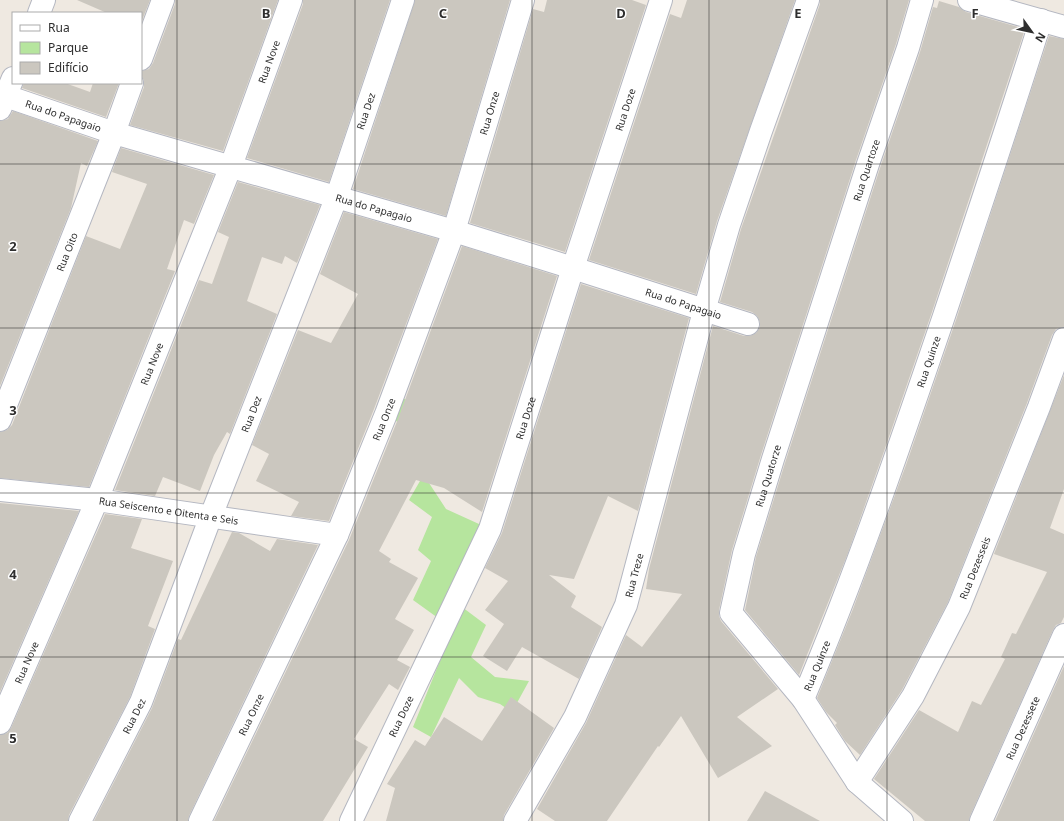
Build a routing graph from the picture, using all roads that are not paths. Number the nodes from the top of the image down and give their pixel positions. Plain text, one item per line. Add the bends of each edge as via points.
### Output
1 (44, 0) edge
2 (163, 0) edge
3 (291, 0) edge
4 (403, 0) edge
5 (523, 0) edge
6 (661, 0) edge
7 (808, 0) edge
8 (922, 0) edge
9 (969, 0) edge
10 (39, 12) edge
11 (1040, 20) junction
12 (1064, 27) edge
13 (142, 56) edge
14 (132, 84) edge
15 (5, 95) edge
16 (114, 133) junction
17 (231, 166) junction
18 (337, 196) junction
19 (454, 231) junction
20 (573, 268) junction
21 (704, 311) junction
22 (748, 324) dead end
23 (1064, 339) edge
24 (811, 341) joint
25 (0, 420) edge
26 (0, 490) edge
27 (97, 500) junction
28 (212, 516) junction
29 (337, 535) junction
30 (1064, 635) edge
31 (803, 699) junction
32 (0, 723) edge
33 (857, 782) junction
34 (80, 821) edge
35 (200, 821) edge
36 (351, 821) edge
37 (515, 821) edge
38 (902, 821) edge
39 (981, 821) edge

1 - 10 street
2 - 13 street
3 - 17 street, Rua Nove
4 - 18 street, Rua Dez
5 - 19 street, Rua Onze
6 - 20 street, Rua Doze
7 - 21 street via 731,218
8 - 24 street, Rua Quartoze
9 - 11 street
11 - 12 street
11 - 31 street, Rua Quinze via 1017,98 921,383 854,574
14 - 16 street, Rua Oito
15 - 16 street, Rua do Papagaio
16 - 17 street, Rua do Papagaio
16 - 25 street, Rua Oito
17 - 18 street, Rua do Papagaio
17 - 27 street, Rua Nove
18 - 19 street, Rua do Papagaio
18 - 28 street, Rua Dez
19 - 20 street, Rua do Papagaio
19 - 29 street, Rua Onze via 386,414
20 - 21 street, Rua do Papagaio
20 - 36 street, Rua Doze via 490,529
21 - 22 street, Rua do Papagaio
21 - 37 street, Rua Treze via 626,605 576,717
23 - 33 street, Rua Dezesseis via 959,607 913,696
24 - 31 street, Rua Quatorze via 744,554 731,613
26 - 27 street, Rua Seiscento e Oitenta e Seis
27 - 28 street, Rua Seiscento e Oitenta e Seis
27 - 32 street, Rua Nove
28 - 29 street, Rua Seiscento e Oitenta e Seis
28 - 34 street, Rua Dez via 141,702
29 - 35 street, Rua Onze
30 - 39 street, Rua Dezessete
31 - 33 street
33 - 38 street

